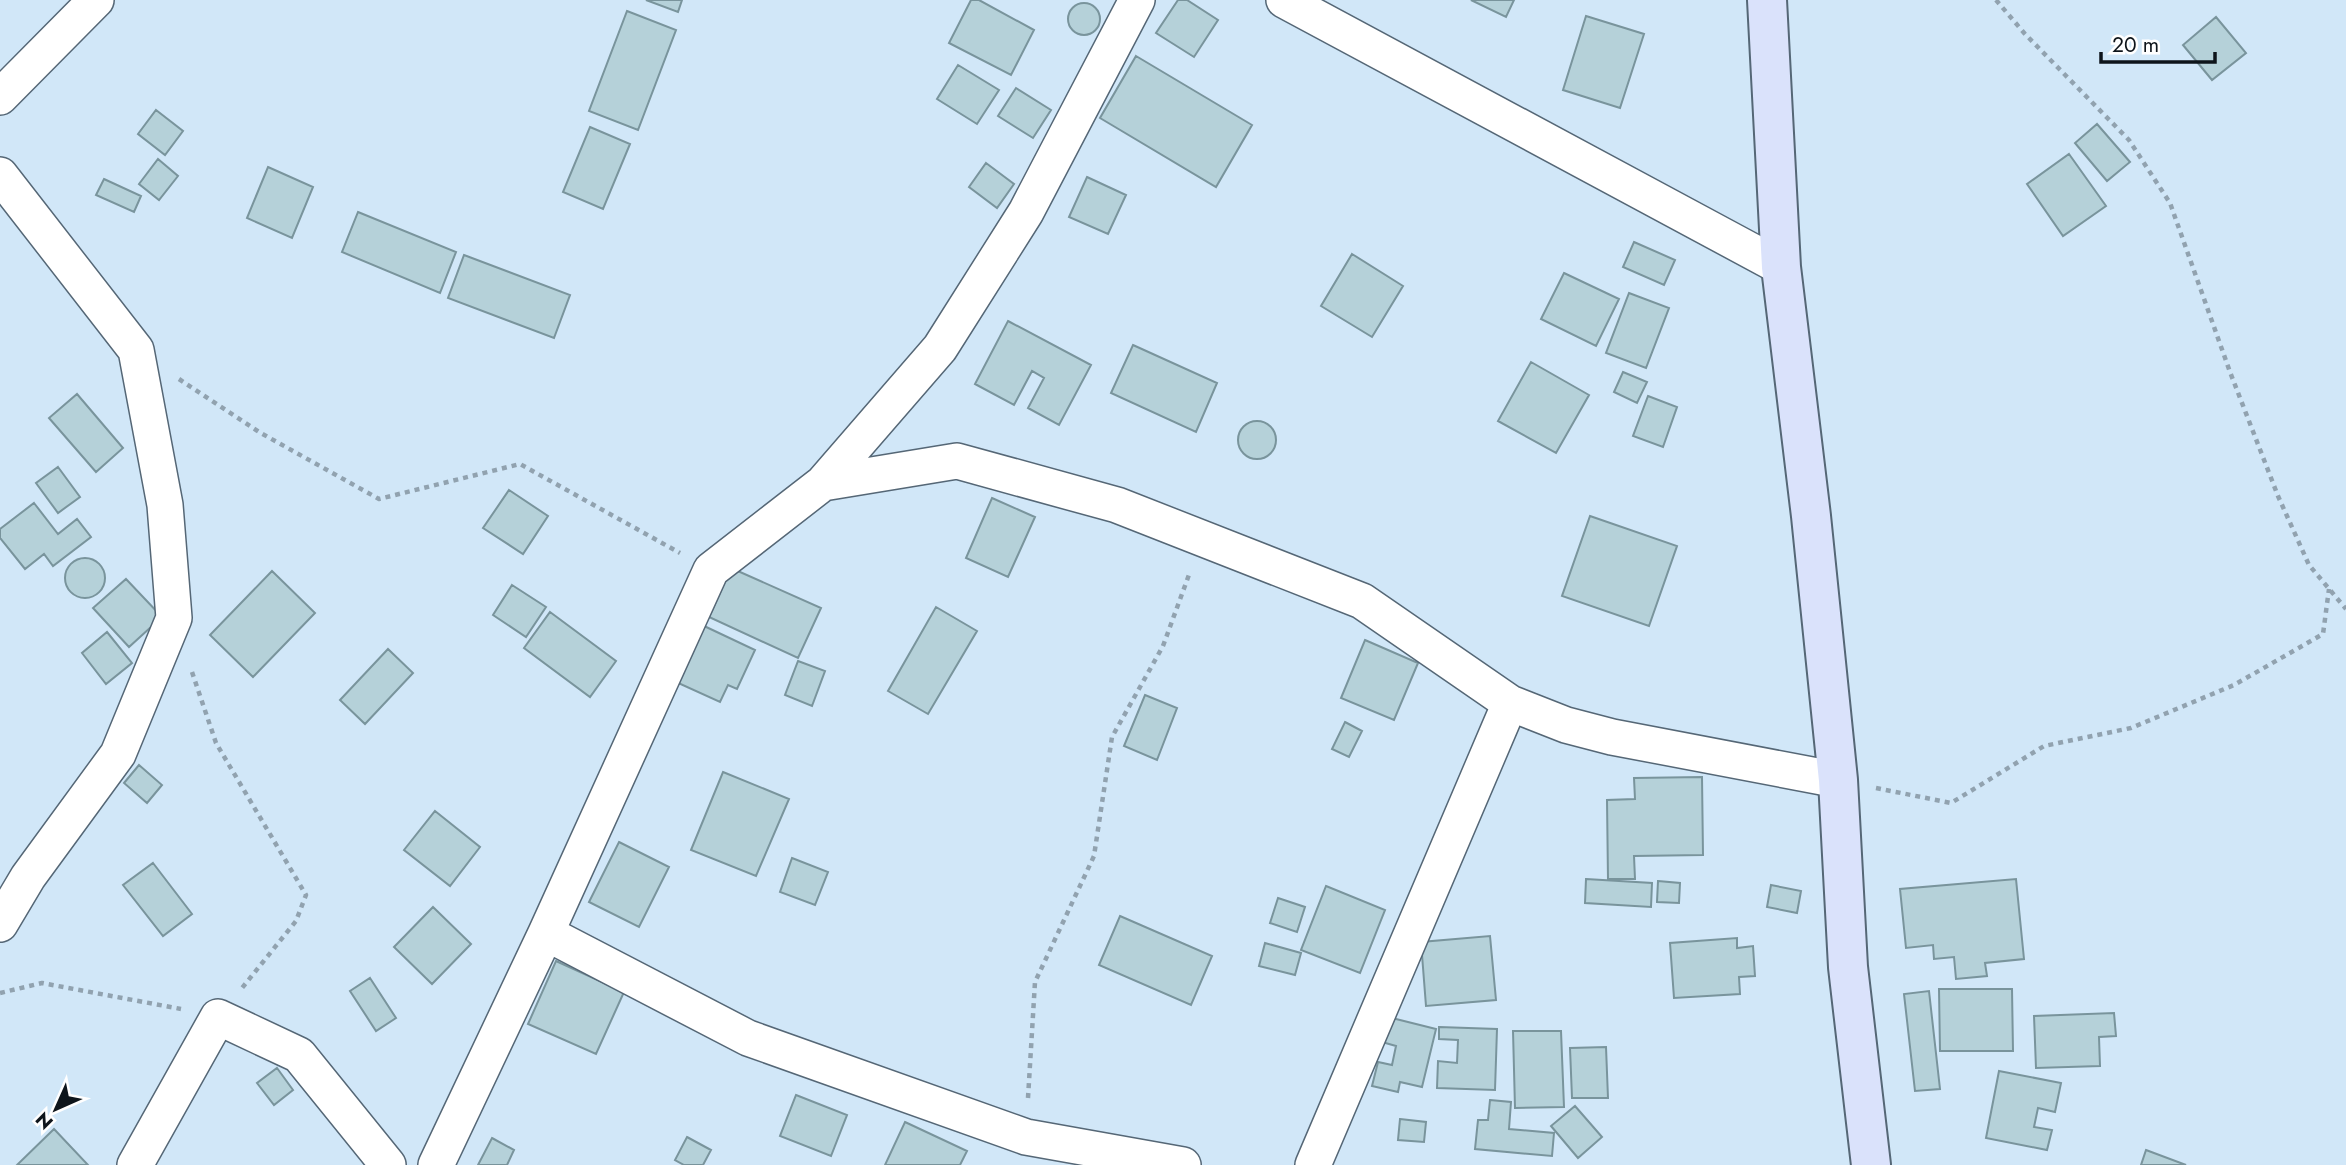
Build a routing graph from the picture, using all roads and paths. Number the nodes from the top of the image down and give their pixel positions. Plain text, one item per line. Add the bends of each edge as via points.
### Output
1 (96, 0) edge
2 (1137, 0) edge
3 (1284, 0) edge
4 (1768, 0) edge
5 (1996, 0) edge
6 (0, 97) edge
7 (0, 175) edge
8 (1781, 267) junction
9 (136, 350) junction
10 (823, 482) junction
11 (1203, 539) junction
12 (711, 570) junction
13 (2329, 588) junction
14 (2346, 609) edge
15 (174, 618) junction
16 (1510, 703) junction
17 (1838, 780) junction
18 (0, 925) edge
19 (546, 933) junction
20 (0, 993) edge
21 (218, 1017) junction
22 (1026, 1137) junction
23 (135, 1165) edge
24 (388, 1165) edge
25 (436, 1165) edge
26 (1183, 1165) edge
27 (1313, 1165) edge
28 (1871, 1165) edge

1 - 6 street
2 - 10 street via 1026,212 940,348
3 - 8 street
4 - 8 main road
5 - 13 path via 2129,140 2170,203 2278,496 2309,565
7 - 9 street
8 - 17 main road
9 - 12 path via 259,432 379,499 520,464
9 - 15 street via 165,505
10 - 11 street via 957,461 1117,505
10 - 12 street
11 - 16 street via 1362,601
11 - 22 path via 1163,646 1112,737 1094,856 1035,982
12 - 19 street
13 - 14 path
13 - 17 path via 2323,634 2234,685 2131,728 2044,746 1951,803
15 - 18 street via 118,754 28,877
15 - 21 path via 216,743 306,895 296,921
16 - 17 street via 1612,737
16 - 27 street
17 - 28 main road via 1847,967
19 - 22 street via 748,1038
19 - 25 street
20 - 21 path via 41,983
21 - 23 street
21 - 24 street via 299,1055
22 - 26 street

